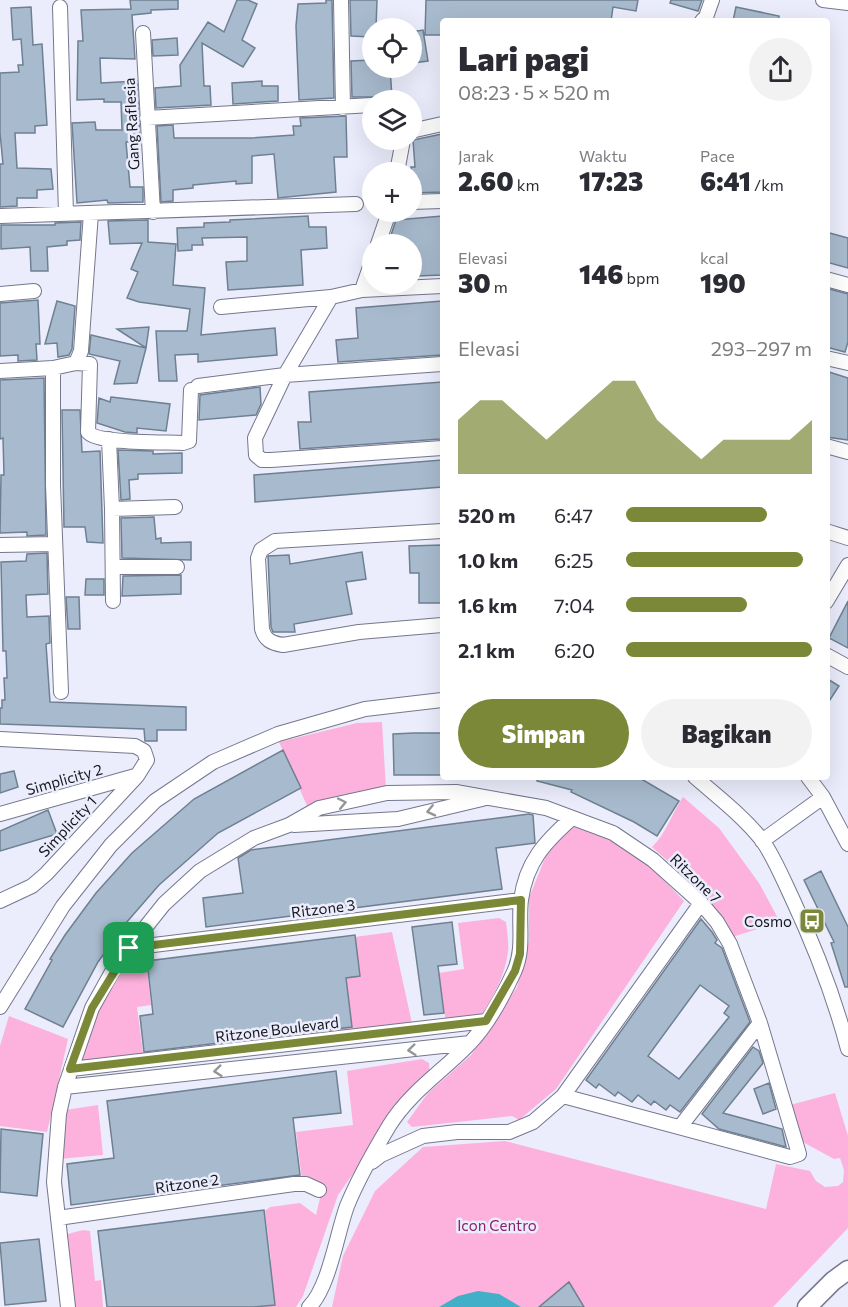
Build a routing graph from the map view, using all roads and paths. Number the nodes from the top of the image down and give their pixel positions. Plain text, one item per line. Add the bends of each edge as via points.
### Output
1 (341, 0) edge
2 (712, 0) edge
3 (823, 0) edge
4 (848, 3) edge
5 (60, 7) dead end
6 (705, 18) edge
7 (143, 33) dead end
8 (362, 106) edge
9 (343, 108) junction
10 (147, 118) junction
11 (440, 124) edge
12 (422, 129) edge
13 (440, 201) edge
14 (422, 202) edge
15 (356, 204) dead end
16 (153, 212) junction
17 (91, 213) junction
18 (66, 214) junction
19 (0, 216) edge
20 (830, 280) edge
21 (848, 285) edge
22 (440, 286) edge
23 (422, 287) edge
24 (362, 290) edge
25 (34, 291) dead end
26 (0, 294) edge
27 (332, 297) junction
28 (220, 307) dead end
29 (830, 359) edge
30 (76, 363) junction
31 (848, 363) edge
32 (440, 364) edge
33 (53, 368) junction
34 (0, 371) edge
35 (285, 375) junction
36 (109, 439) junction
37 (830, 447) edge
38 (440, 448) edge
39 (848, 452) edge
40 (175, 507) dead end
41 (112, 510) junction
42 (440, 531) edge
43 (830, 532) edge
44 (848, 538) edge
45 (55, 544) junction
46 (0, 545) edge
47 (848, 565) edge
48 (113, 567) junction
49 (177, 567) dead end
50 (830, 595) edge
51 (112, 601) dead end
52 (440, 625) edge
53 (830, 657) edge
54 (848, 667) edge
55 (61, 692) dead end
56 (440, 700) edge
57 (0, 739) edge
58 (137, 776) junction
59 (699, 780) edge
60 (810, 780) edge
61 (823, 797) junction
62 (488, 798) junction
63 (0, 814) edge
64 (572, 818) junction
65 (289, 825) junction
66 (762, 841) junction
67 (848, 844) edge
68 (521, 900) junction
69 (0, 901) edge
70 (701, 903) junction
71 (129, 948) junction
72 (0, 1007) edge
73 (486, 1021) junction
74 (760, 1023) junction
75 (470, 1043) junction
76 (848, 1049) edge
77 (70, 1069) junction
78 (65, 1087) junction
79 (563, 1096) junction
80 (680, 1127) junction
81 (368, 1166) junction
82 (320, 1190) dead end
83 (58, 1218) junction
84 (848, 1270) edge
85 (68, 1307) edge
86 (309, 1307) edge
87 (807, 1307) edge

1 - 9 street
2 - 6 street
3 - 4 street
5 - 18 street
7 - 10 street, Gang Raflesia
8 - 9 street
9 - 10 street
10 - 16 street, Gang Raflesia
11 - 12 street
13 - 14 street
15 - 16 street
16 - 17 street
17 - 18 street
17 - 30 street via 81,351
18 - 19 street
20 - 21 street
22 - 23 street
24 - 27 street
25 - 26 street
27 - 28 street
27 - 35 street
29 - 31 street
30 - 33 street
30 - 36 street via 92,366 88,432
32 - 35 street
33 - 34 street
33 - 45 street
35 - 36 street via 195,388 189,441
35 - 38 street via 255,438 256,455 262,460
36 - 41 street
37 - 39 street
40 - 41 street
41 - 48 street
42 - 52 street via 275,541 261,550 258,558 262,629 264,637 272,643 283,645 359,632
43 - 44 street
45 - 46 street
45 - 55 street
47 - 50 street
48 - 49 street
48 - 51 street
53 - 54 street
56 - 72 street via 365,709 278,734 213,762 155,801 111,845 63,906
57 - 58 street, Simplicity 1 via 135,746 144,751 147,759
58 - 63 street, Simplicity 2
58 - 69 street, Simplicity 1 via 46,874 32,886
59 - 66 street
60 - 61 street
61 - 66 street
61 - 67 street
62 - 64 street, Ritzone 7 via 516,801
62 -> 65 street via 398,819
65 -> 62 street, Ritzone 7 via 319,808 387,793 456,792
64 - 68 street via 546,841 529,869
64 - 70 street, Ritzone 7 via 613,833 652,860
65 - 71 street via 254,838 200,871 164,904
66 - 76 street via 809,934 834,998
68 - 71 street, Ritzone 3
68 - 73 street via 520,954 515,971
70 - 74 street, Ritzone 7 via 730,944
70 - 79 street
71 - 77 street via 92,1008
73 - 75 street
73 - 77 street, Ritzone Boulevard
74 - 80 street
74 - 80 street, Ritzone 7 via 799,1150 797,1156
75 -> 78 street
75 - 81 street via 416,1093 397,1116
77 - 78 street
78 - 83 street via 54,1182
79 - 80 street
79 - 81 street via 533,1122 509,1132 423,1136 381,1155
81 - 86 street via 348,1206 315,1301
82 - 83 street, Ritzone 2 via 294,1184
83 - 85 street
84 - 87 street

